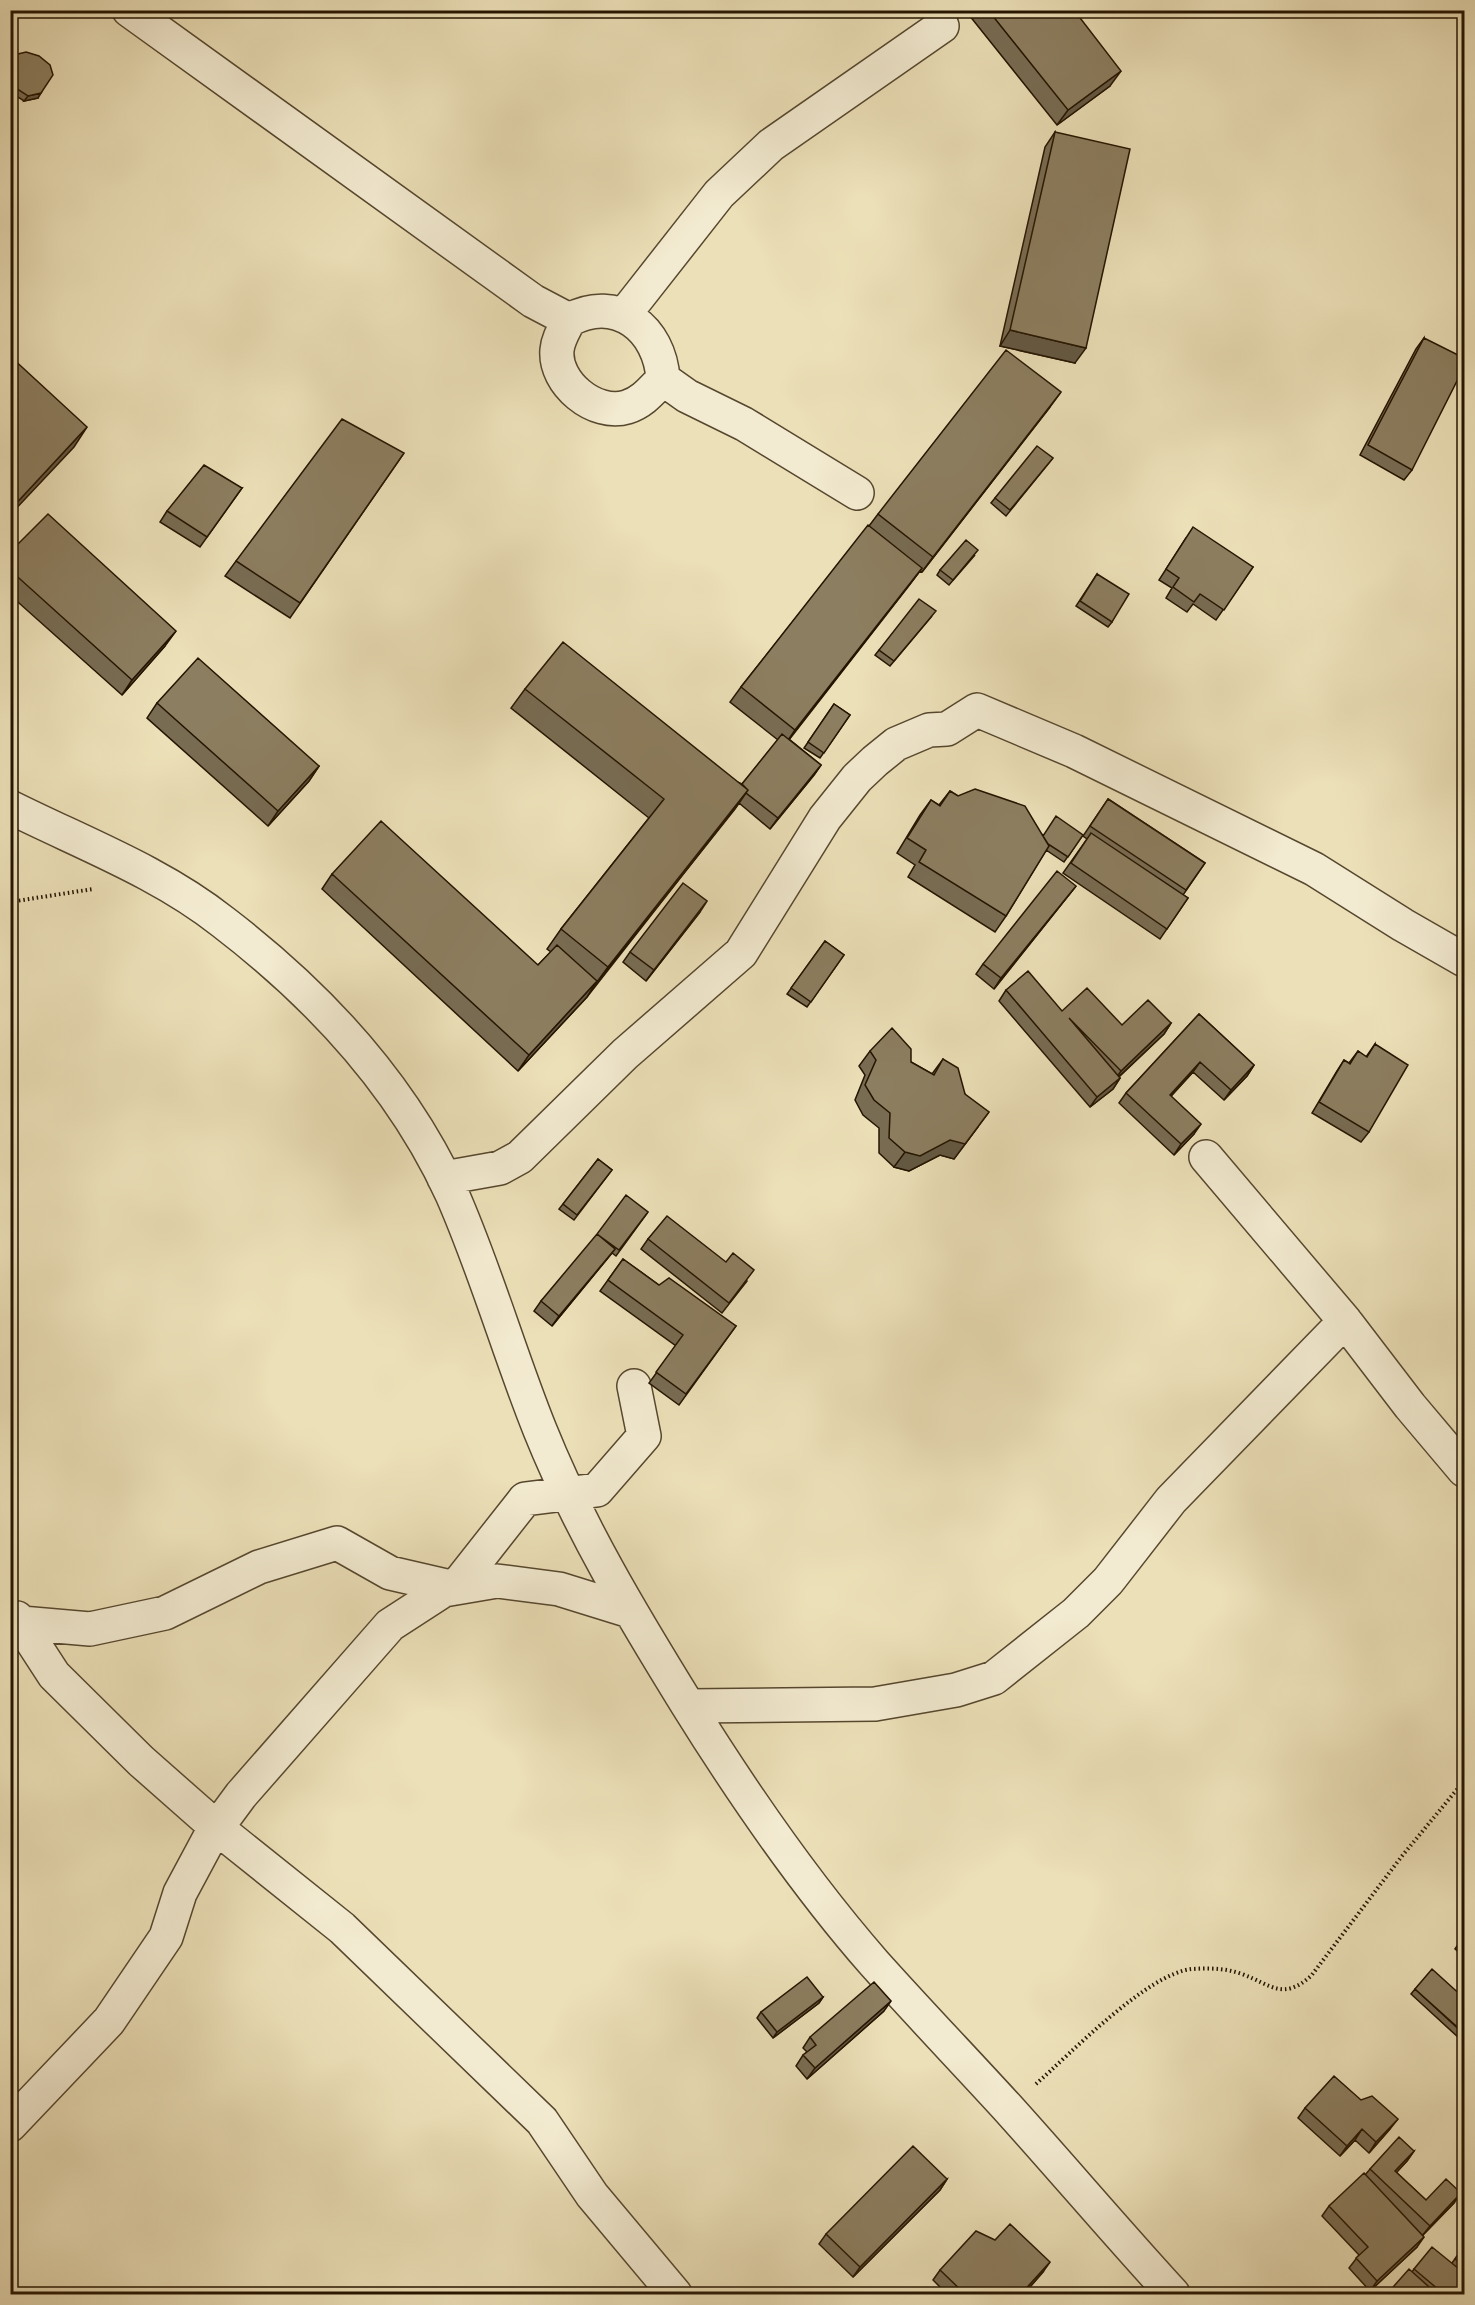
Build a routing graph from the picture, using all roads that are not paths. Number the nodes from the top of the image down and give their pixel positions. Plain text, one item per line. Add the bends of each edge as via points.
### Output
1 (129, 10) edge
2 (942, 26) dead end
3 (624, 315) junction
4 (569, 320) junction
5 (663, 379) junction
6 (857, 493) dead end
7 (10, 807) edge
8 (1464, 960) edge
9 (1206, 1157) dead end
10 (444, 1178) junction
11 (1346, 1321) junction
12 (634, 1386) dead end
13 (1464, 1470) edge
14 (570, 1493) junction
15 (455, 1588) junction
16 (630, 1611) junction
17 (16, 1621) edge
18 (688, 1706) junction
19 (217, 1828) junction
20 (10, 2126) edge
21 (675, 2295) edge
22 (1173, 2295) edge

1 - 4 street via 533,301
2 - 3 street via 771,145 720,194
3 - 4 street via 607,310 583,312
3 - 5 street via 651,339 662,362
4 - 5 street via 560,337 558,365 565,381 582,398 607,409 626,408 645,398
5 - 6 street
7 - 10 street via 156,879 220,919 289,977 357,1047 396,1096
8 - 10 street via 1314,869 1074,750 977,710 947,729 929,730 896,744 856,778 825,818 741,953 625,1054 520,1157 490,1171
9 - 11 street
10 - 14 street via 540,1431
11 - 13 street
11 - 18 street via 1171,1500 1108,1581 1076,1613 994,1678 956,1690 875,1704
12 - 14 street via 644,1436 597,1490
14 - 15 street via 525,1499
14 - 16 street via 606,1571
15 - 16 street via 496,1581 525,1583
15 - 17 street via 390,1573 337,1543 259,1566 165,1613 90,1629
15 - 19 street via 444,1590 390,1625 241,1795
16 - 18 street
17 - 19 street via 54,1675 141,1761
18 - 22 street via 802,1874 872,1961
19 - 20 street via 195,1861 165,1937 110,2021
19 - 21 street via 342,1928 542,2121 592,2195

